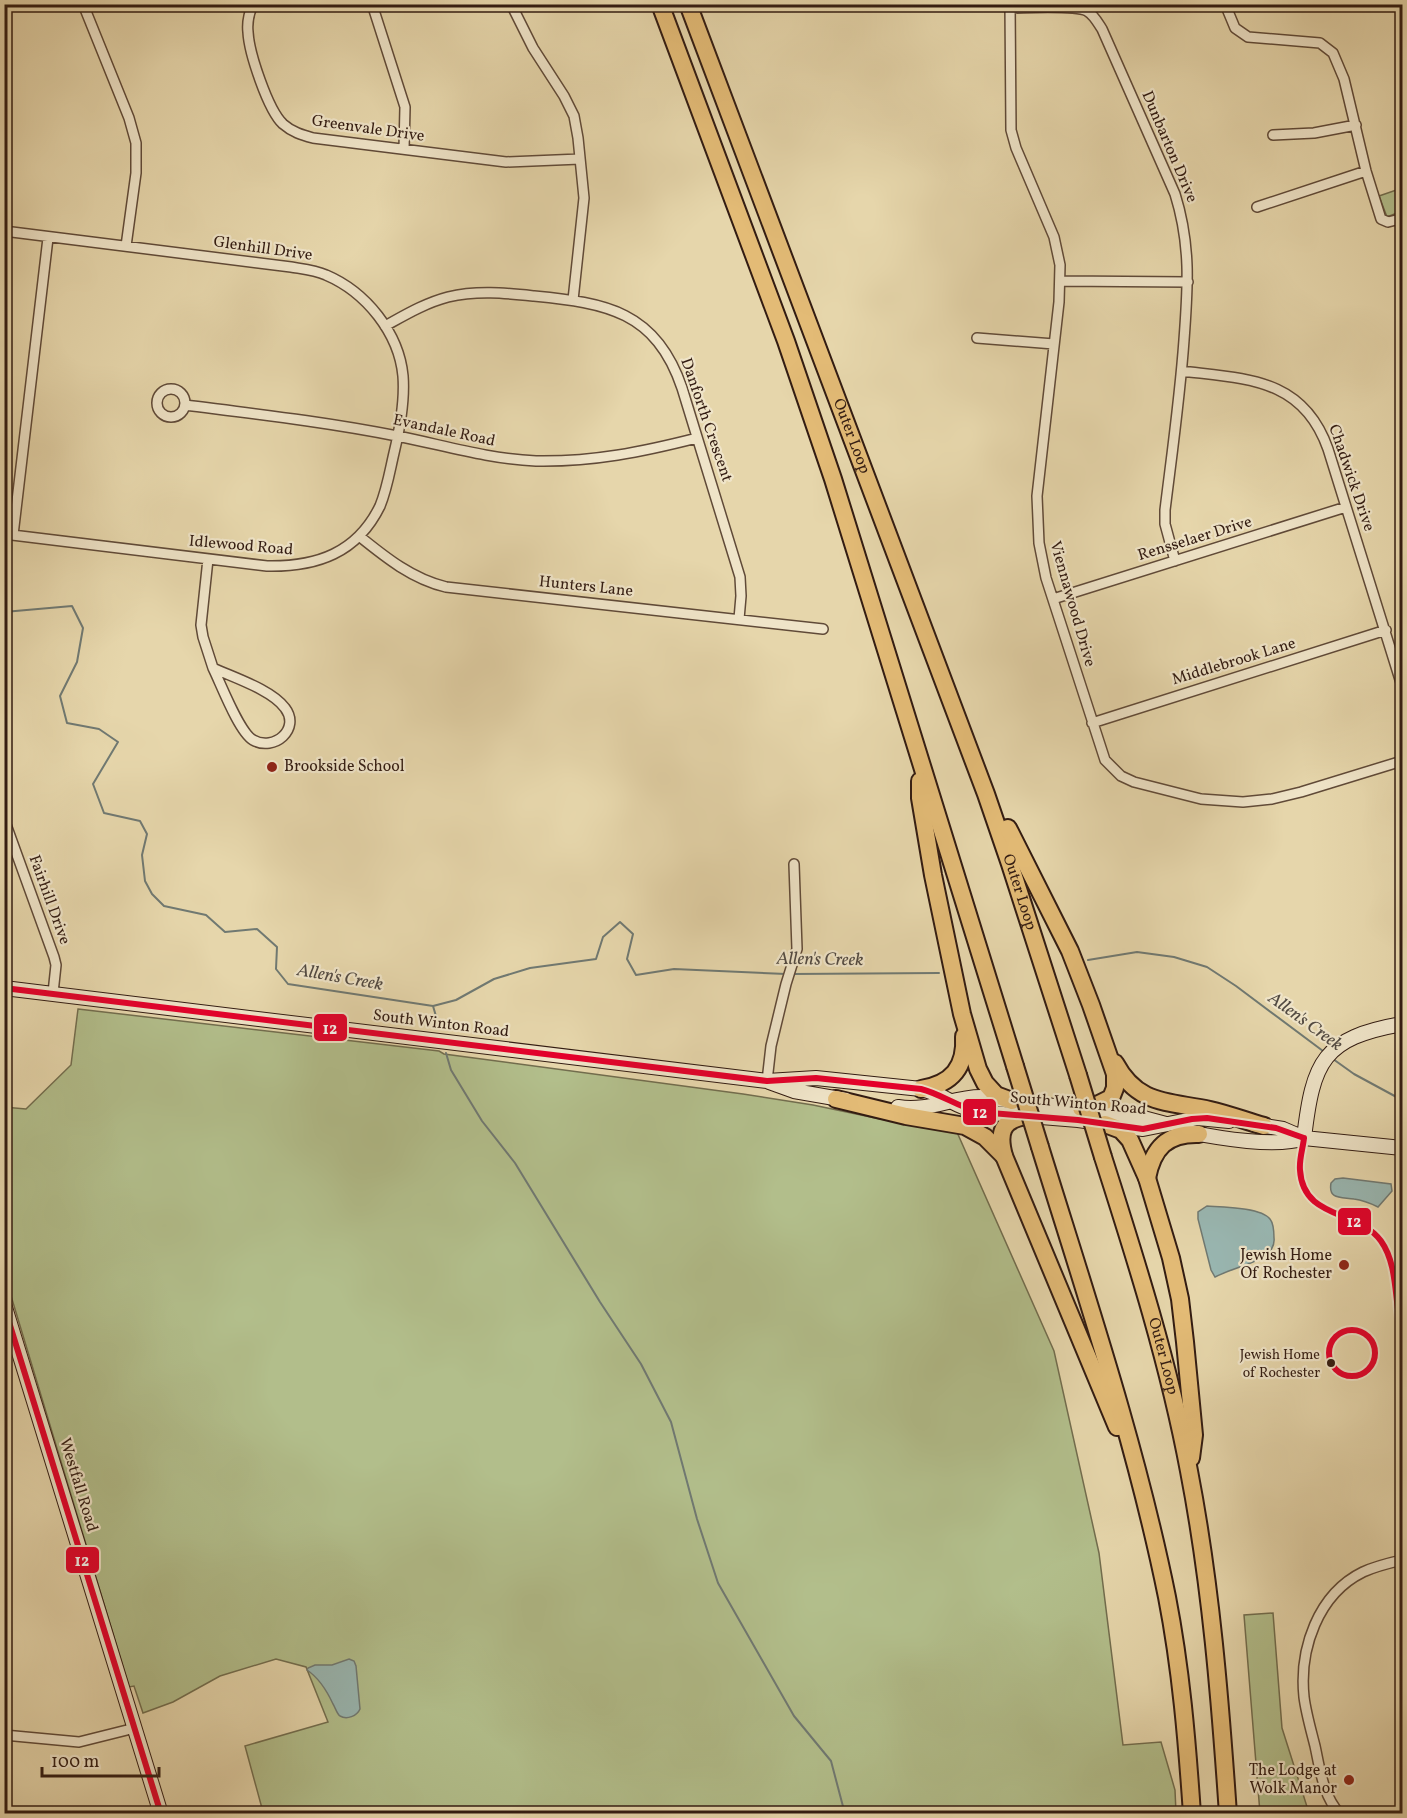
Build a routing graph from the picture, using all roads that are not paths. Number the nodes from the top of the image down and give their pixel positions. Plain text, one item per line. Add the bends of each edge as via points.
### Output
1 (83, 4) edge
2 (253, 4) edge
3 (372, 4) edge
4 (512, 4) edge
5 (660, 4) edge
6 (688, 4) edge
7 (1225, 4) edge
8 (1010, 6) edge
9 (1356, 125) junction
10 (1273, 135) dead end
11 (404, 149) junction
12 (580, 159) junction
13 (1366, 171) junction
14 (1257, 207) dead end
15 (1396, 220) dead end
16 (4, 231) edge
17 (48, 238) junction
18 (126, 246) junction
19 (1060, 281) junction
20 (1188, 282) junction
21 (573, 300) junction
22 (385, 326) junction
23 (977, 338) dead end
24 (1054, 344) junction
25 (1182, 371) junction
26 (185, 405) dead end
27 (398, 436) junction
28 (697, 438) junction
29 (1346, 507) junction
30 (9, 535) edge
31 (359, 536) junction
32 (208, 559) junction
33 (1175, 561) junction
34 (1053, 599) junction
35 (739, 619) junction
36 (824, 629) dead end
37 (1386, 630) junction
38 (213, 668) junction
39 (1402, 686) edge
40 (1092, 723) junction
41 (1402, 760) edge
42 (920, 761) junction
43 (986, 794) junction
44 (4, 819) edge
45 (794, 864) dead end
46 (4, 988) edge
47 (53, 993) junction
48 (962, 1014) junction
49 (1402, 1024) edge
50 (1105, 1047) junction
51 (767, 1081) junction
52 (921, 1089) junction
53 (836, 1099) junction
54 (953, 1101) junction
55 (1012, 1101) junction
56 (1081, 1108) junction
57 (1027, 1116) junction
58 (1105, 1124) junction
59 (1167, 1125) junction
60 (1264, 1126) junction
61 (1198, 1134) junction
62 (1304, 1137) junction
63 (1402, 1148) edge
64 (1004, 1156) junction
65 (1146, 1178) junction
66 (4, 1304) edge
67 (1136, 1466) junction
68 (1189, 1470) junction
69 (1402, 1560) edge
70 (135, 1728) junction
71 (4, 1735) edge
72 (161, 1814) edge
73 (1192, 1814) edge
74 (1228, 1814) edge
75 (1340, 1814) edge

1 - 18 street via 136,143
2 - 11 street, Greenvale Drive via 248,24 251,50 270,106 282,123 313,138
3 - 11 street via 405,107
4 - 12 street via 533,48 570,106
5 - 42 highway, Outer Loop via 798,376
6 - 43 highway, Outer Loop
7 - 9 street via 1235,28 1248,37 1311,42 1333,52
8 - 19 street, Viennawood Drive via 1011,130 1054,237
8 - 20 street, Dunbarton Drive via 1088,11 1102,30 1175,194 1185,231
9 - 10 street
9 - 13 street
11 - 12 street, Greenvale Drive via 506,162
12 - 21 street via 583,217
13 - 14 street
13 - 15 street via 1381,219
16 - 17 street, Glenhill Drive
17 - 18 street, Glenhill Drive
17 - 30 street
18 - 22 street, Glenhill Drive via 315,271 348,288
19 - 20 street
19 - 24 street, Viennawood Drive
20 - 25 street, Dunbarton Drive
21 - 22 street, Danforth Crescent via 505,293 464,294 428,303
21 - 28 street, Danforth Crescent via 612,309 630,318 661,345 678,375
22 - 27 street, Glenhill Drive via 397,349 403,374
23 - 24 street
24 - 34 street, Viennawood Drive via 1036,505 1039,543
25 - 29 street, Chadwick Drive via 1260,382 1294,398 1314,419 1324,439
25 - 33 street, Dunbarton Drive via 1165,510
26 - 27 street, Evandale Road
27 - 28 street, Evandale Road via 479,454 537,461 634,454
27 - 31 street, Idlewood Road via 383,498
28 - 35 street, Danforth Crescent via 740,577
29 - 33 street, Rensselaer Drive
29 - 37 street, Chadwick Drive
30 - 32 street, Idlewood Road
31 - 32 street, Idlewood Road via 333,555 303,565 267,566
31 - 35 street, Hunters Lane via 400,567 446,587
32 - 38 street via 201,625
33 - 34 street, Rensselaer Drive
34 - 40 street, Viennawood Drive
35 - 36 street, Hunters Lane
37 - 39 street, Chadwick Drive
37 - 40 street, Middlebrook Lane
38 - 38 street via 243,730 252,740 264,744 278,741 286,734 291,723 288,711 277,698
40 - 41 street, Viennawood Drive via 1105,760 1121,776 1183,796 1215,801 1272,799
42 - 48 highway via 920,798
42 - 67 highway, Outer Loop, bridge
43 - 50 highway via 1003,818 1061,932 1083,981
43 - 68 highway, Outer Loop, bridge via 1137,1266 1167,1371
44 - 47 street, Fairhill Drive via 54,957
45 - 51 street via 797,949 771,1046
46 - 47 main road, South Winton Road
47 - 51 main road, South Winton Road
48 - 52 highway via 964,1044 960,1064 945,1081
48 - 55 highway via 982,1078 994,1093
49 - 62 main road via 1354,1036 1330,1053 1311,1089
50 - 56 highway via 1116,1078 1114,1094 1106,1101
50 - 60 highway via 1122,1077 1147,1097
51 - 52 main road, South Winton Road via 816,1078
51 - 53 main road, South Winton Road
52 - 54 main road, South Winton Road
53 - 54 main road, South Winton Road via 915,1109
53 - 64 highway via 965,1126 985,1137
54 - 55 main road, South Winton Road via 978,1097
54 - 57 main road, South Winton Road via 973,1111
55 - 56 main road, South Winton Road
56 - 59 main road, South Winton Road
57 - 58 main road, South Winton Road
57 - 64 highway via 1012,1120 1004,1128 1000,1143
58 - 59 main road, South Winton Road via 1143,1129
58 - 65 highway via 1128,1137
59 - 60 main road, South Winton Road via 1203,1118
59 - 61 main road, South Winton Road
60 - 62 main road, South Winton Road
61 - 62 main road, South Winton Road via 1273,1142
61 - 65 highway via 1162,1145 1152,1158
62 - 63 main road, South Winton Road
64 - 67 highway
65 - 68 highway via 1171,1258 1183,1320 1194,1435
66 - 70 main road, Westfall Road
67 - 73 highway, Outer Loop via 1170,1621 1184,1710
68 - 74 highway, Outer Loop via 1218,1672
69 - 75 street via 1363,1572 1342,1586 1320,1613 1306,1651 1306,1707 1325,1788
70 - 71 street via 79,1742
70 - 72 main road, Westfall Road

